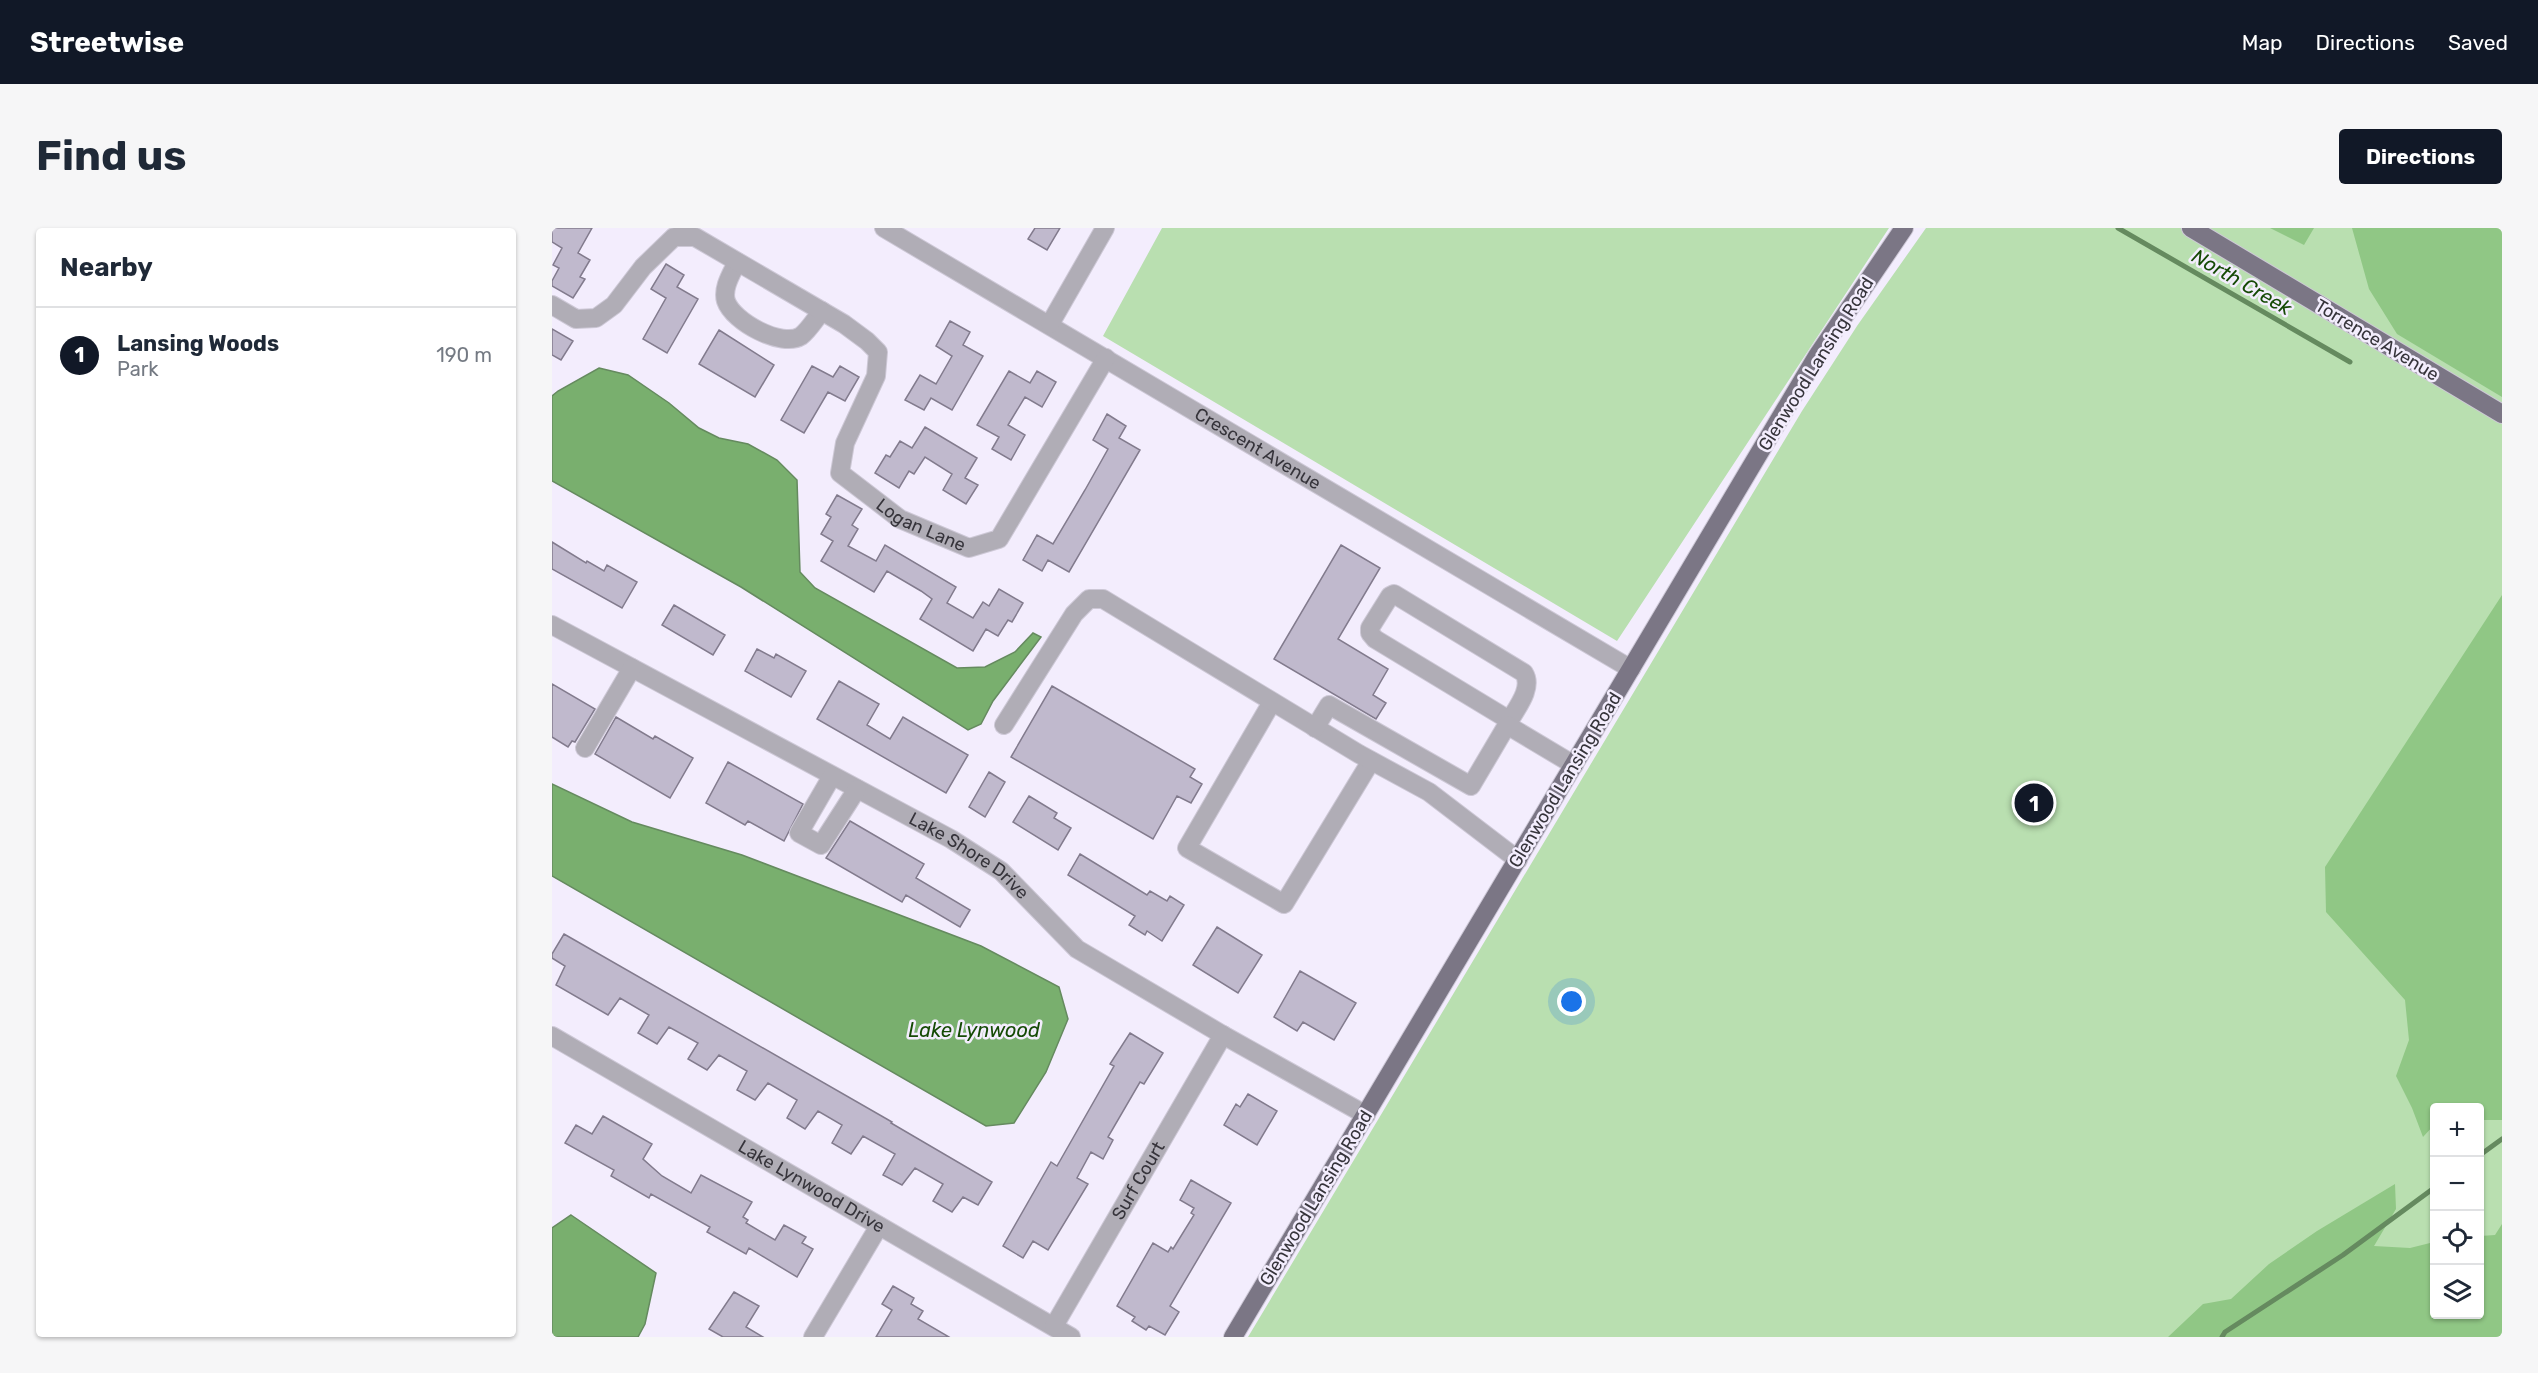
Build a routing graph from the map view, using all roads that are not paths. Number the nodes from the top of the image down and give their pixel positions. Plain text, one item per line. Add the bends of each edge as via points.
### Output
1 (884, 228) edge
2 (1105, 228) edge
3 (1903, 228) edge
4 (2191, 228) edge
5 (737, 262) junction
6 (552, 305) edge
7 (822, 311) junction
8 (1050, 324) junction
9 (1106, 358) junction
10 (2502, 414) edge
11 (552, 625) edge
12 (632, 668) junction
13 (1631, 669) junction
14 (1272, 702) junction
15 (1508, 723) junction
16 (1004, 725) dead end
17 (1315, 728) junction
18 (585, 748) dead end
19 (1371, 761) junction
20 (1574, 765) junction
21 (832, 776) junction
22 (857, 789) junction
23 (1518, 860) junction
24 (1223, 1035) junction
25 (552, 1036) edge
26 (1366, 1115) junction
27 (879, 1226) junction
28 (1054, 1326) junction
29 (813, 1337) edge
30 (1071, 1337) edge
31 (1233, 1337) edge

1 - 8 street, Crescent Avenue
2 - 8 street
3 - 13 main road, Glenwood Lansing Road via 1817,356
4 - 10 main road, Torrence Avenue
5 - 6 street, Logan Lane via 695,237 674,237 642,267 614,305 596,318 576,319
5 - 7 street, Logan Lane
5 - 7 street via 726,287 726,301 749,326 789,340 801,336
7 - 9 street, Logan Lane via 878,352 876,376 845,443 840,473 900,519 969,548 999,539
8 - 9 street, Crescent Avenue
9 - 13 street, Crescent Avenue
11 - 12 street, Lake Shore Drive
12 - 18 street
12 - 21 street, Lake Shore Drive
13 - 20 main road, Glenwood Lansing Road
14 - 16 street via 1103,599 1089,599 1074,614
14 - 17 street
14 - 19 street via 1187,848 1284,904
15 - 15 street via 1528,687 1524,673 1394,594 1390,596 1370,628 1375,639
15 - 17 street via 1471,786 1329,705
15 - 20 street
17 - 19 street
19 - 23 street via 1429,792
20 - 23 main road, Glenwood Lansing Road
21 - 22 street, Lake Shore Drive
21 - 22 street via 799,833 821,845
22 - 24 street, Lake Shore Drive via 951,839 1001,872 1077,949
23 - 26 main road, Glenwood Lansing Road
24 - 26 street, Lake Shore Drive
24 - 28 street, Surf Court
25 - 27 street, Lake Lynwood Drive
26 - 31 main road, Glenwood Lansing Road
27 - 28 street, Lake Lynwood Drive
27 - 29 street
28 - 30 street, Lake Lynwood Drive

